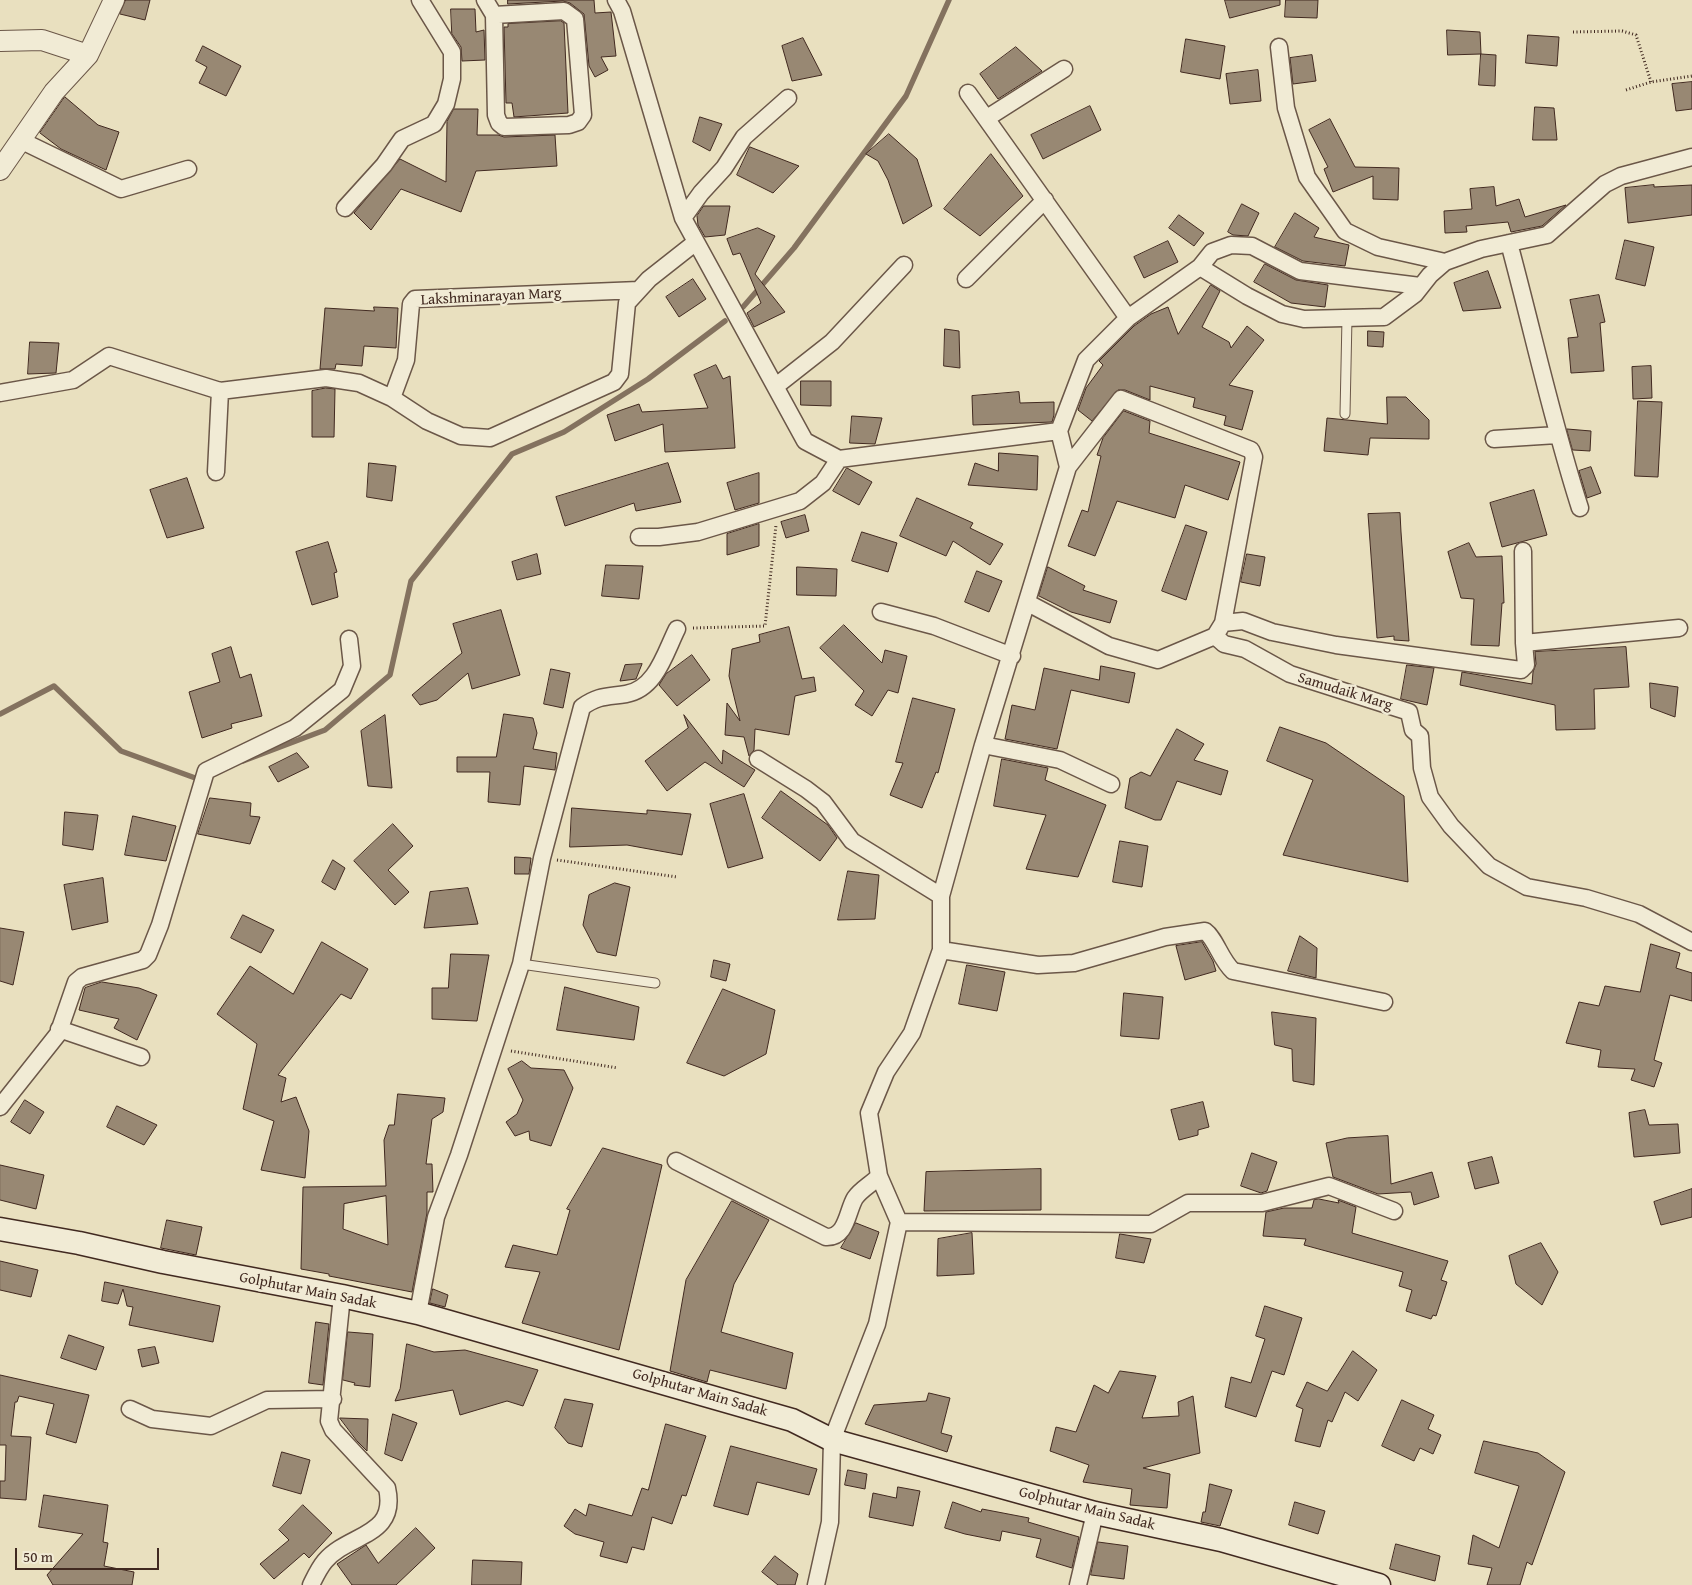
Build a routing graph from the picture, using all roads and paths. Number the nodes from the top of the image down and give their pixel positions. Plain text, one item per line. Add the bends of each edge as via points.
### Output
1 (114, 0) edge
2 (420, 0) edge
3 (485, 0) edge
4 (616, 0) edge
5 (494, 15) junction
6 (1573, 32) dead end
7 (0, 41) edge
8 (1279, 47) dead end
9 (88, 55) junction
10 (1064, 69) dead end
11 (1692, 76) edge
12 (1651, 82) junction
13 (1626, 90) dead end
14 (968, 93) dead end
15 (788, 98) dead end
16 (987, 118) junction
17 (20, 140) junction
18 (1692, 157) edge
19 (0, 170) edge
20 (188, 170) dead end
21 (1045, 200) junction
22 (345, 208) dead end
23 (683, 218) junction
24 (696, 242) junction
25 (1509, 243) junction
26 (1445, 262) junction
27 (904, 265) dead end
28 (1200, 267) junction
29 (966, 279) dead end
30 (1420, 286) junction
31 (639, 290) junction
32 (1128, 318) junction
33 (1347, 318) junction
34 (776, 386) junction
35 (220, 391) junction
36 (0, 393) edge
37 (392, 398) junction
38 (1345, 414) dead end
39 (1059, 431) junction
40 (1557, 435) junction
41 (1494, 439) dead end
42 (839, 459) junction
43 (1068, 466) junction
44 (216, 472) dead end
45 (1580, 508) dead end
46 (778, 509) junction
47 (639, 537) dead end
48 (1522, 551) dead end
49 (1028, 603) junction
50 (881, 612) dead end
51 (1679, 628) dead end
52 (677, 629) joint
53 (1219, 630) junction
54 (349, 640) dead end
55 (1524, 643) junction
56 (1012, 656) junction
57 (983, 745) junction
58 (758, 759) dead end
59 (1111, 784) dead end
60 (542, 858) junction
61 (677, 877) dead end
62 (941, 896) junction
63 (1692, 942) edge
64 (941, 950) junction
65 (521, 964) junction
66 (655, 983) dead end
67 (1384, 1002) dead end
68 (59, 1029) junction
69 (493, 1048) junction
70 (141, 1057) dead end
71 (618, 1068) dead end
72 (0, 1107) edge
73 (676, 1161) dead end
74 (879, 1176) junction
75 (1394, 1211) dead end
76 (899, 1222) junction
77 (6, 1230) edge
78 (342, 1296) junction
79 (418, 1313) junction
80 (333, 1399) junction
81 (130, 1408) dead end
82 (832, 1440) junction
83 (1095, 1513) junction
84 (311, 1585) edge
85 (816, 1585) edge
86 (1078, 1585) edge
87 (1379, 1585) edge

1 - 9 street
2 - 22 street via 452,52 452,79 446,104 434,124 402,139 384,165
3 - 5 street
4 - 23 street via 622,11
5 - 5 street via 496,115 499,123 504,127 578,122 583,115 575,19 564,11
6 - 12 path via 1622,30 1636,35
7 - 9 street via 42,40
8 - 26 street via 1286,108 1308,176 1345,231 1378,247
9 - 17 street via 54,92
10 - 16 street
11 - 12 path
12 - 13 path
14 - 16 street
15 - 23 street via 744,137 724,168
16 - 21 street
17 - 19 street
17 - 20 street via 121,189
18 - 25 street via 1621,176 1604,184 1547,235
21 - 29 street
21 - 32 street
23 - 24 street
24 - 31 street
24 - 34 street
25 - 26 street
25 - 40 street
26 - 30 street
27 - 34 street via 832,342
28 - 30 street via 1212,252 1231,245 1252,246 1300,271
28 - 32 street
28 - 33 street via 1282,314 1304,319
30 - 33 street via 1415,294 1384,317
31 - 37 street, Lakshminarayan Marg via 415,299 411,304 406,360
31 - 37 street via 627,304 620,374 614,382 490,438 461,436 428,421
32 - 39 street via 1086,360
33 - 38 lane
34 - 42 street via 805,440
35 - 36 street via 109,356 74,380
35 - 37 street via 326,378 359,383
35 - 44 street
39 - 42 street
39 - 43 street
40 - 41 street
40 - 45 street
42 - 46 street via 823,483 800,501
43 - 49 street
43 - 53 street via 1122,399 1250,450 1254,456
46 - 47 street via 698,532
46 - 52 path via 765,626
48 - 55 street
49 - 53 street via 1109,646 1158,660
49 - 56 street
50 - 56 street via 934,626
51 - 55 street
52 - 60 street via 649,684 629,694 596,697 582,707
53 - 55 street via 1243,621 1272,632 1336,645 1521,670 1526,665
53 - 63 street, Samudaik Marg via 1224,644 1245,650 1290,674 1409,712 1413,730 1420,736 1422,768 1430,797 1451,826 1489,866 1527,887 1586,898 1639,914
54 - 68 street via 352,666 342,690 294,728 206,771 148,955 143,960 82,977 76,982
56 - 57 street
57 - 59 street via 1060,760
57 - 62 street
58 - 62 street via 823,802 852,841
60 - 61 path
60 - 65 street
62 - 64 street
64 - 67 street via 1038,965 1074,963 1165,937 1205,931 1210,934 1223,962 1233,971
64 - 74 street via 912,1033 886,1072 869,1113
65 - 66 lane
65 - 69 street
68 - 70 street
68 - 72 street
69 - 71 path
69 - 79 street via 436,1216
73 - 74 street via 826,1237 839,1234 856,1197
74 - 76 street
75 - 76 street via 1329,1186 1262,1203 1188,1203 1151,1224
76 - 82 street via 877,1324
77 - 78 main road, Golphutar Main Sadak
78 - 79 main road, Golphutar Main Sadak
78 - 80 street
79 - 82 main road, Golphutar Main Sadak via 792,1420
80 - 81 street via 267,1400 211,1426 152,1419
80 - 84 street via 330,1421 333,1430 388,1488 390,1500 387,1515 379,1527 324,1561
82 - 83 main road, Golphutar Main Sadak
82 - 85 street via 830,1522
83 - 86 street
83 - 87 main road, Golphutar Main Sadak via 1221,1540

